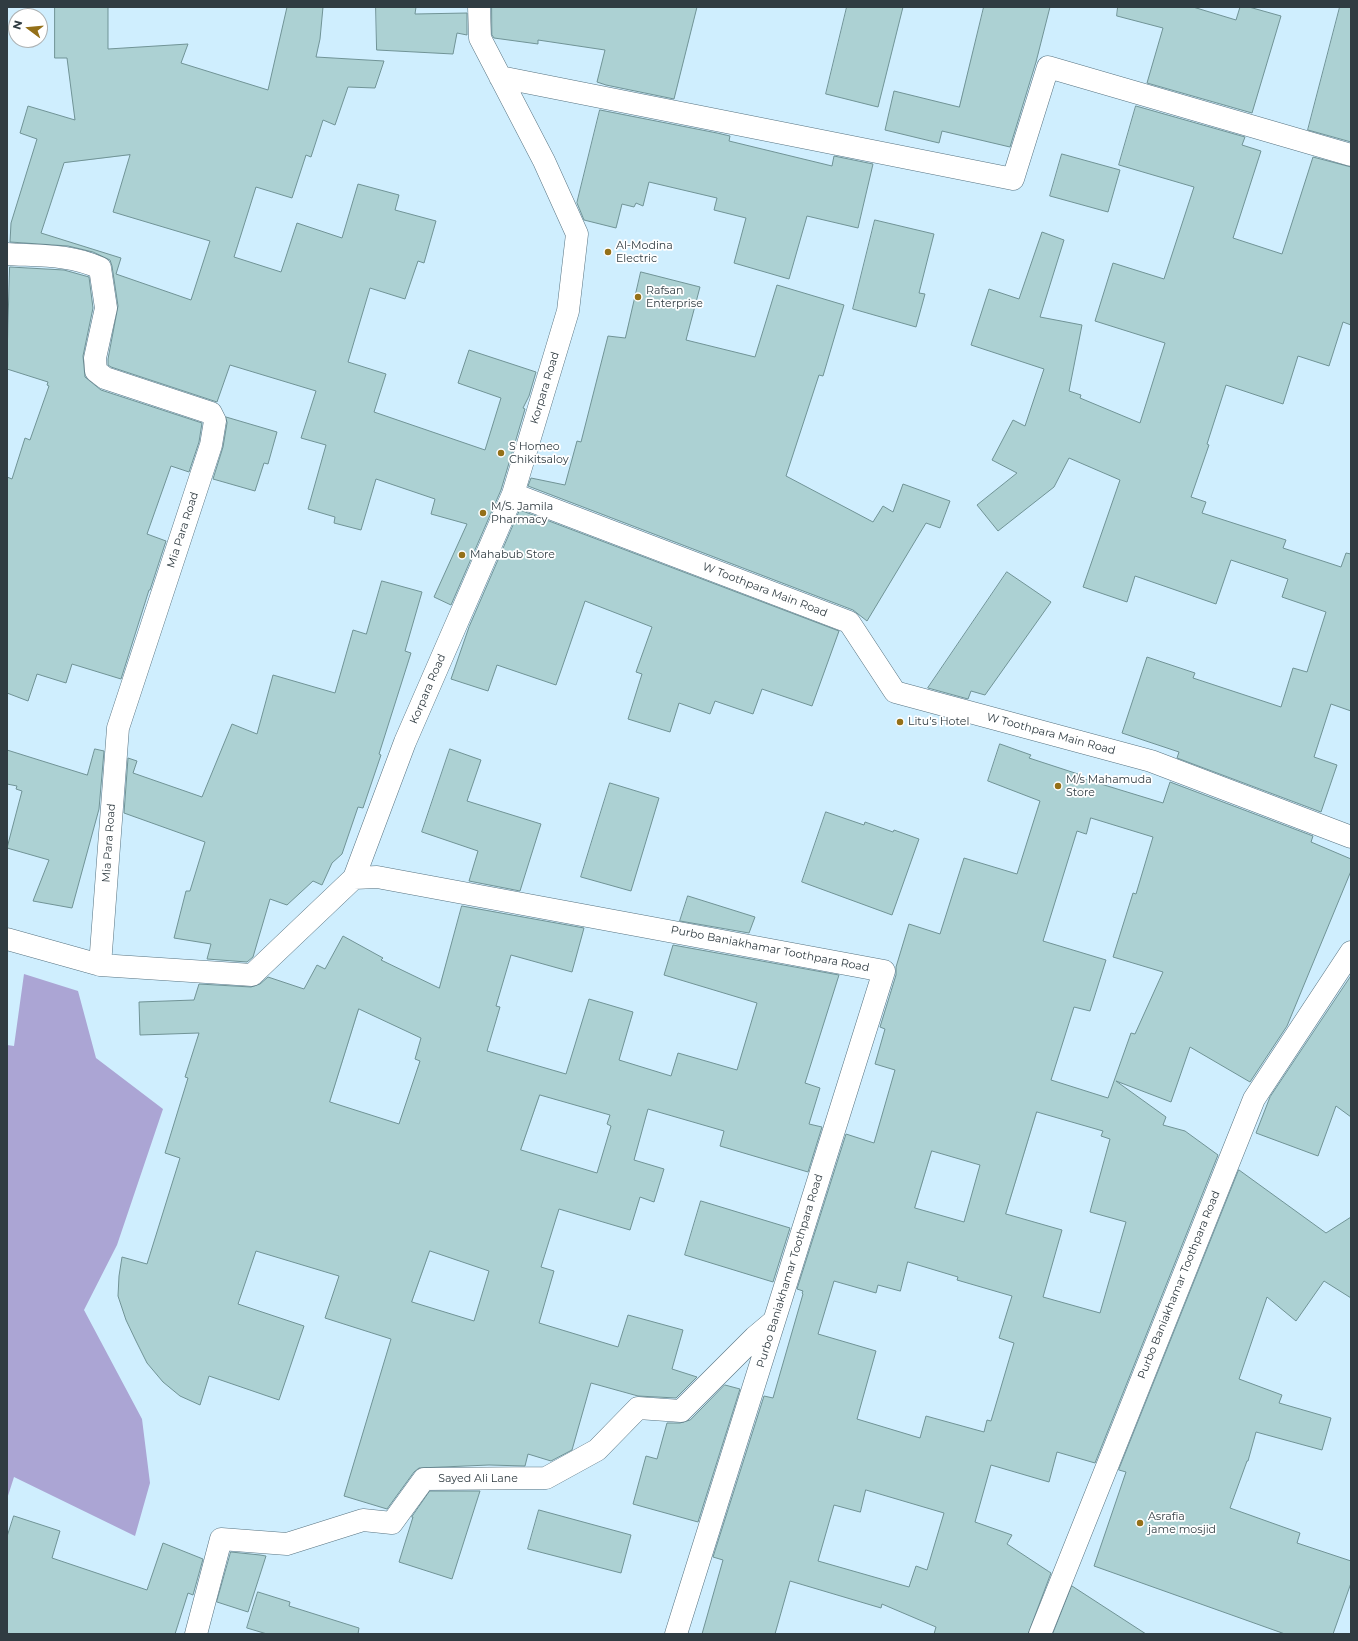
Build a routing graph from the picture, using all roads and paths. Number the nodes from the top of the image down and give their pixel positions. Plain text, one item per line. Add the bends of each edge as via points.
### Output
1 (479, 7) edge
2 (500, 77) junction
3 (1351, 155) edge
4 (7, 254) edge
5 (513, 494) junction
6 (1351, 837) edge
7 (354, 878) junction
8 (7, 939) edge
9 (1351, 952) edge
10 (100, 964) junction
11 (774, 1322) junction
12 (196, 1634) edge
13 (676, 1634) edge
14 (1040, 1634) edge

1 - 2 street, Korpara Road via 480,38
2 - 3 street via 1013,179 1048,67
2 - 5 street, Korpara Road via 544,161 577,234 568,311
4 - 10 street, Mia Para Road via 70,258 100,268 106,308 95,358 96,371 106,378 211,413 215,421 211,445 118,728
5 - 6 street, W Toothpara Main Road via 849,622 895,692 1151,761
5 - 7 street, Korpara Road via 405,742
7 - 10 street via 252,975
7 - 11 street, Purbo Baniakhamar Toothpara Road via 377,877 884,970
8 - 10 street
9 - 14 street, Purbo Baniakhamar Toothpara Road via 1254,1099
11 - 12 street, Sayed Ali Lane via 755,1337 681,1412 638,1408 597,1450 546,1478 424,1479 392,1522 363,1520 287,1544 221,1539
11 - 13 street, Purbo Baniakhamar Toothpara Road

